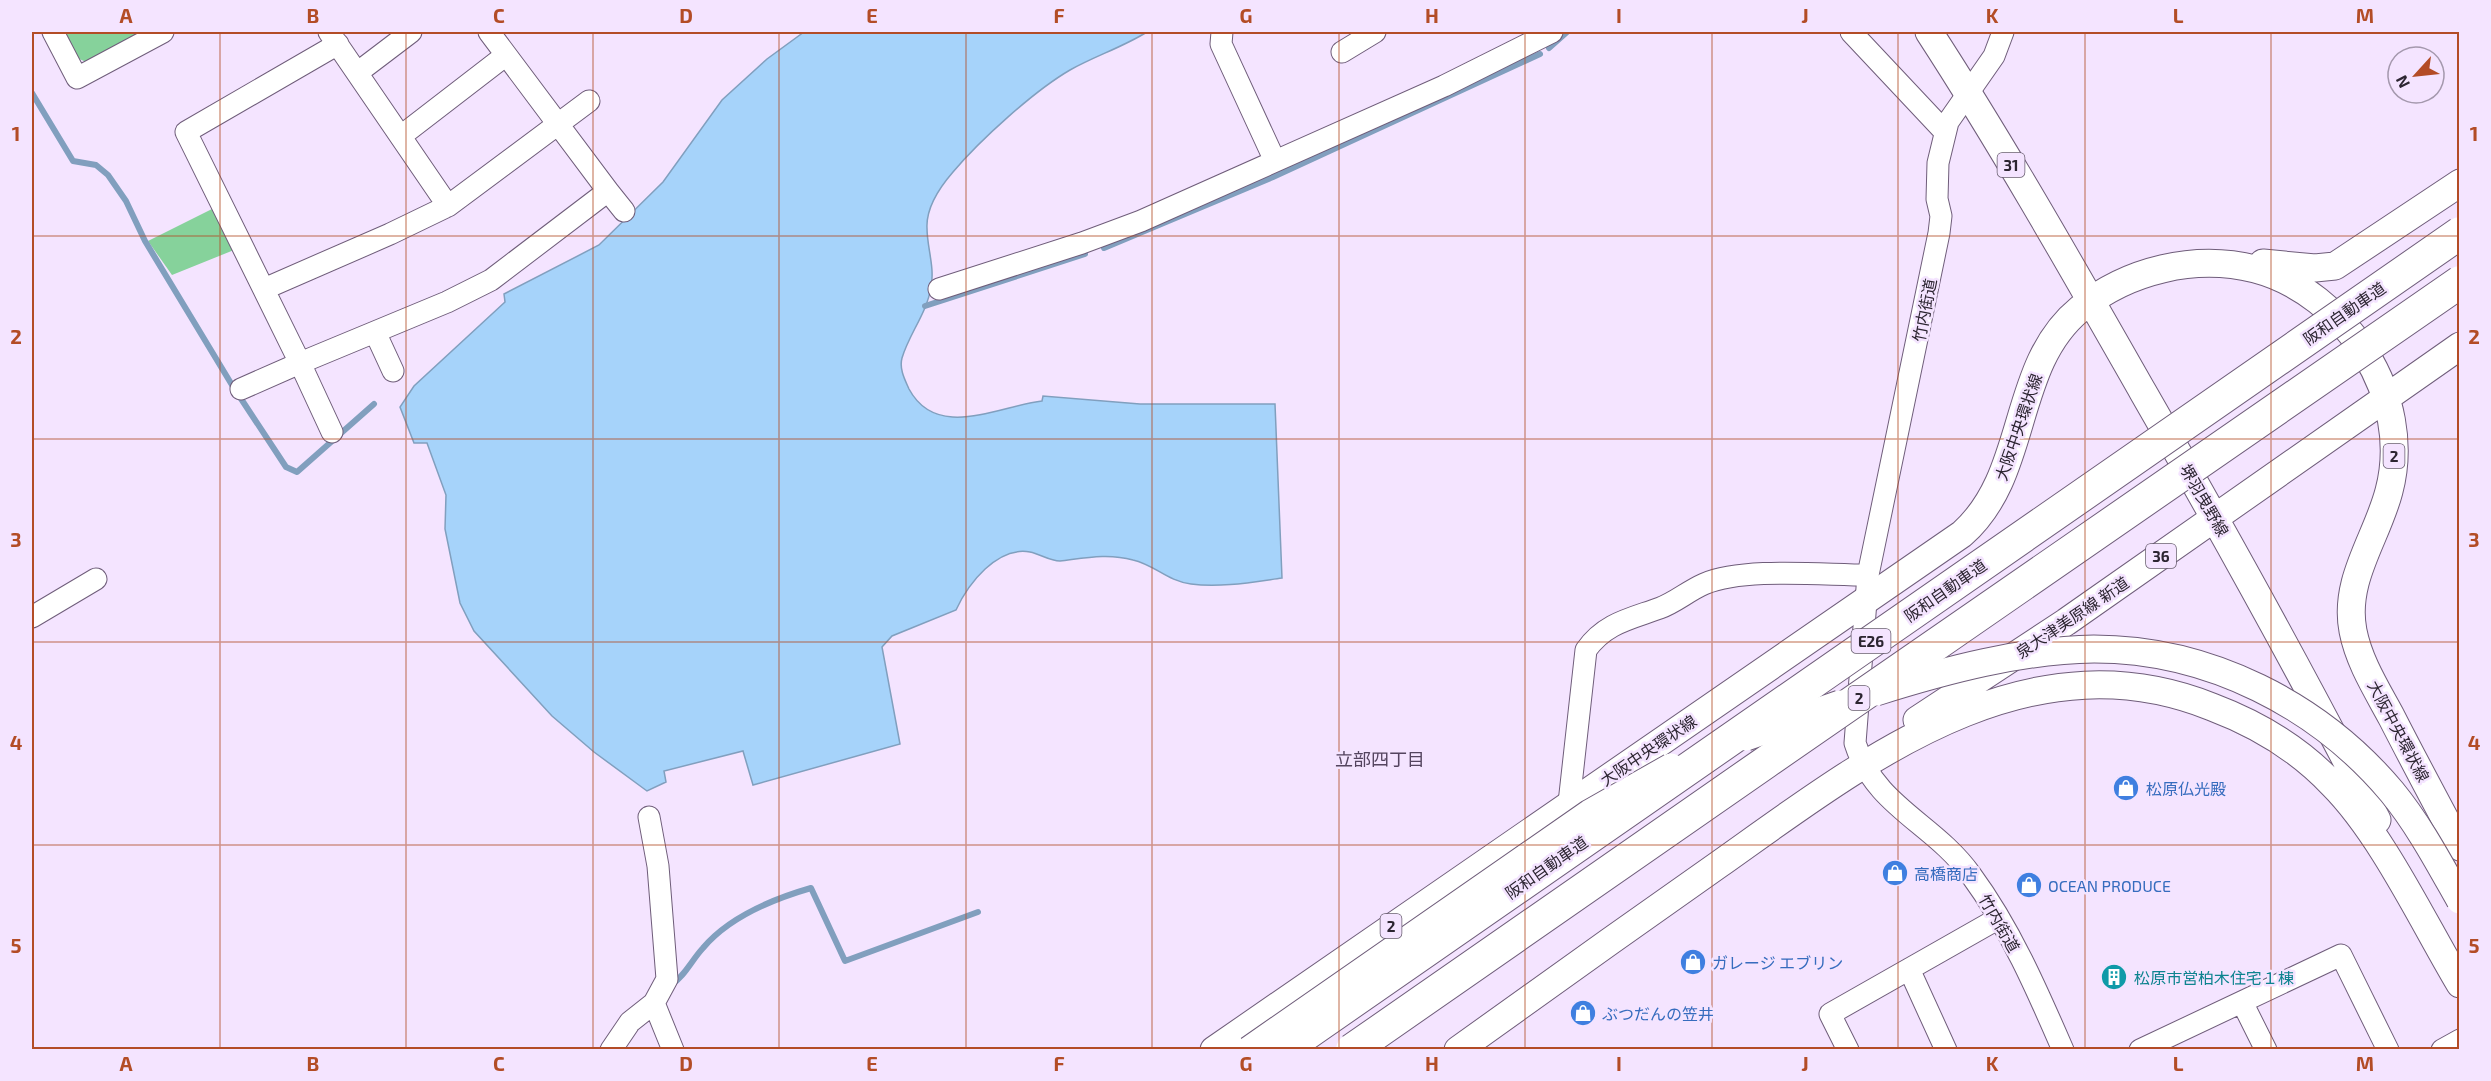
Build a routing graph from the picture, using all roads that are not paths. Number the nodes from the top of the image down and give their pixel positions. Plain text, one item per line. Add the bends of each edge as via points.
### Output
1 (53, 32) edge
2 (163, 32) edge
3 (411, 32) edge
4 (489, 32) edge
5 (1222, 32) edge
6 (1376, 32) edge
7 (1552, 32) edge
8 (1851, 32) edge
9 (1929, 32) edge
10 (2003, 32) edge
11 (1529, 37) edge
12 (334, 38) edge
13 (1342, 52) dead end
14 (507, 55) junction
15 (357, 73) junction
16 (1967, 91) junction
17 (589, 101) dead end
18 (556, 125) junction
19 (1945, 132) junction
20 (401, 136) junction
21 (1275, 161) junction
22 (2460, 183) edge
23 (608, 191) junction
24 (448, 206) junction
25 (624, 211) dead end
26 (2460, 233) edge
27 (2225, 264) junction
28 (2460, 282) edge
29 (264, 289) junction
30 (939, 289) dead end
31 (2091, 301) junction
32 (375, 332) junction
33 (2460, 346) edge
34 (300, 363) junction
35 (393, 371) dead end
36 (241, 389) dead end
37 (2385, 398) junction
38 (332, 432) dead end
39 (2215, 518) junction
40 (1868, 574) junction
41 (96, 579) dead end
42 (1866, 602) junction
43 (32, 617) edge
44 (1862, 764) junction
45 (1569, 803) junction
46 (649, 817) dead end
47 (2460, 847) edge
48 (2460, 900) edge
49 (1999, 918) junction
50 (1909, 969) junction
51 (2460, 983) edge
52 (654, 1002) junction
53 (2242, 1002) junction
54 (2460, 1041) edge
55 (2142, 1049) edge
56 (611, 1050) edge
57 (673, 1050) edge
58 (1214, 1050) edge
59 (1249, 1050) edge
60 (1283, 1050) edge
61 (1352, 1050) edge
62 (1458, 1050) edge
63 (1848, 1050) edge
64 (1946, 1050) edge
65 (2063, 1050) edge
66 (2266, 1050) edge
67 (2388, 1050) edge
68 (2442, 1050) edge

1 - 2 street via 77,78
3 - 15 street
4 - 14 street
5 - 21 street via 1221,44
6 - 13 street
7 - 11 street
8 - 19 street
9 - 16 main road, 堺羽曳野線 / 31
10 - 16 street, 竹内街道 via 1994,56
11 - 21 street
12 - 15 street
12 - 29 street via 186,132
14 - 18 street
14 - 20 street
15 - 20 street
16 - 19 street, 竹内街道
16 - 31 main road, 堺羽曳野線 / 31
17 - 18 street
18 - 23 street
18 - 24 street
19 - 40 street, 竹内街道 via 1937,183 1939,233
20 - 24 street
21 - 30 street via 1100,236
22 - 27 main road via 2336,266
23 - 25 street
23 - 32 street via 491,280
24 - 29 street
26 - 60 highway, 阪和自動車道 / E26, bridge
27 - 31 main road, 大阪中央環状線 / 2 via 2187,265 2151,272
27 - 37 main road, 大阪中央環状線 / 2 via 2282,278 2327,306 2354,336
28 - 61 highway, E26, bridge
29 - 34 street
31 - 39 main road, 堺羽曳野線
31 - 42 main road, 大阪中央環状線 / 2 via 2068,320 2046,352 2010,460 1986,507 1962,534
32 - 34 street
32 - 35 street
33 - 37 main road, 泉大津美原線 新道 / 36
34 - 36 street
34 - 38 street
37 - 39 main road, 泉大津美原線 新道 / 36
37 - 47 main road, 大阪中央環状線 / 2 via 2393,438 2393,473 2385,506 2356,578 2352,627 2369,675
39 - 44 main road, 泉大津美原線 新道 / 36 via 2066,622 1965,686 1895,735
39 - 51 main road, 堺羽曳野線 via 2313,694
40 - 42 street, 竹内街道
40 - 45 street via 1742,575 1704,584 1673,603 1596,635 1586,650
41 - 43 street
42 - 44 street, 竹内街道 via 1855,726
42 - 45 main road, 大阪中央環状線 / 2
44 - 49 street, 竹内街道 via 1879,790 1955,856
44 - 51 main road via 1951,718 1999,700 2049,689 2137,687 2204,703 2293,749 2332,783 2379,848
44 - 62 main road
45 - 58 main road, 大阪中央環状線 / 2
46 - 52 street via 658,866 667,979
48 - 59 main road, 大阪中央環状線 / 2, bridge via 2392,793 2344,744 2295,707 2234,677 2166,657 2094,650 2041,653 1952,671 1865,696 1750,735 1635,785
49 - 50 street
49 - 65 street, 竹内街道
50 - 63 street via 1830,1014
50 - 64 street
52 - 56 street via 630,1022
52 - 57 street
53 - 55 street
53 - 66 street
53 - 67 street via 2341,955
54 - 68 street

